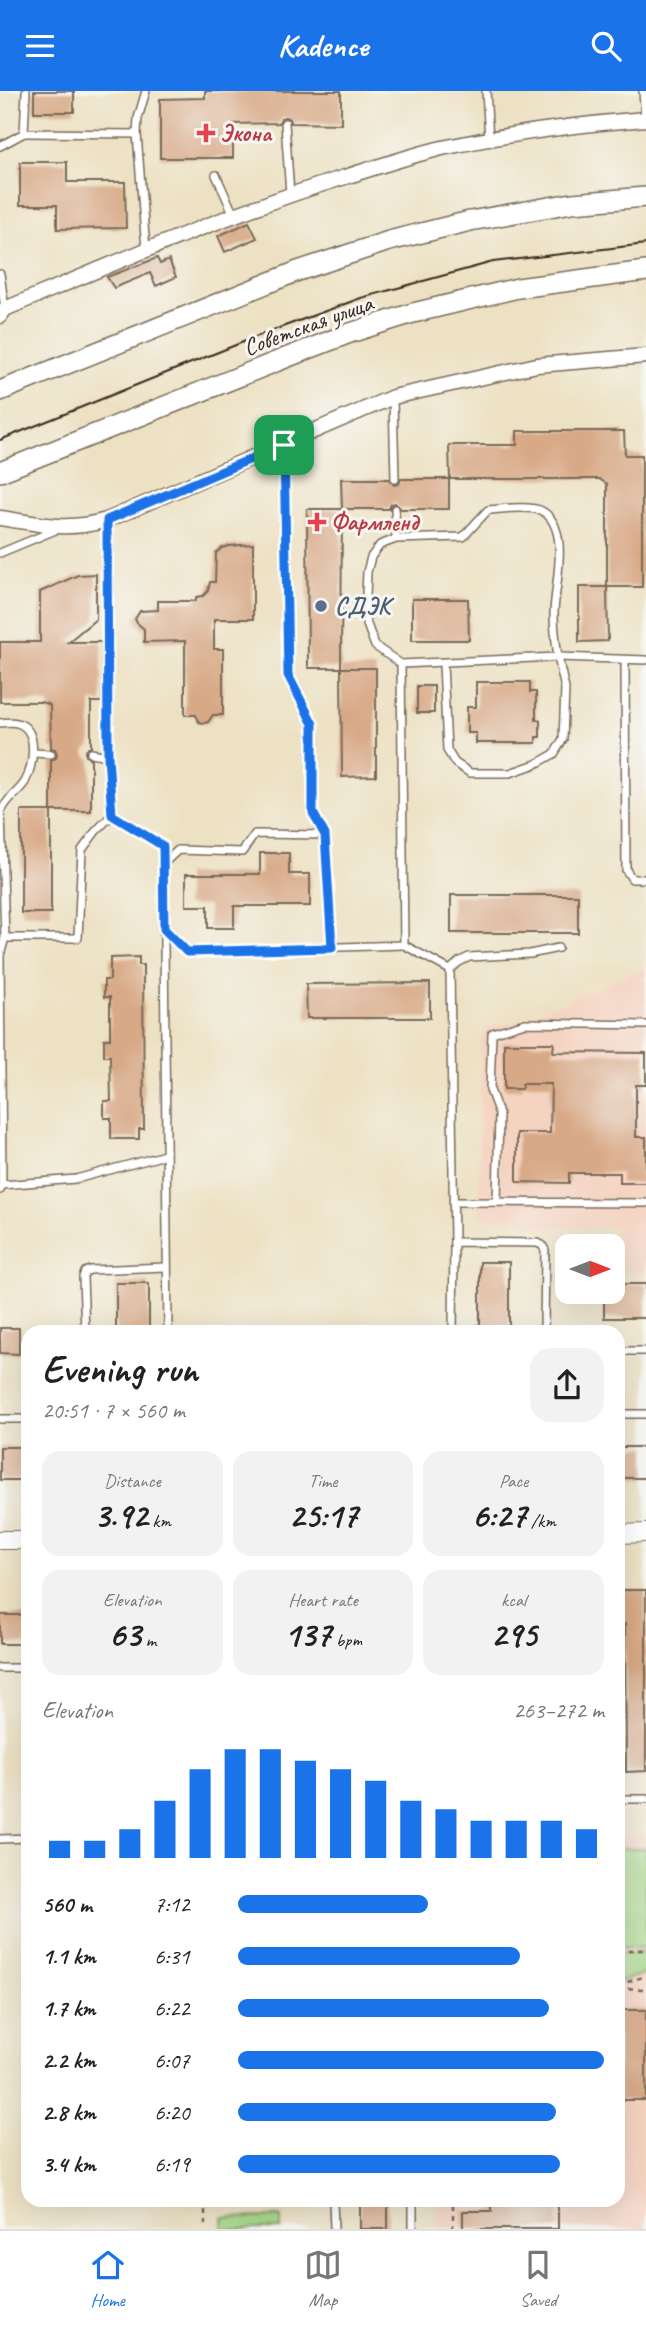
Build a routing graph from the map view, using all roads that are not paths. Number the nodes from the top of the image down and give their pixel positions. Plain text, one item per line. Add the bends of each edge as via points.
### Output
1 (26, 91) edge
2 (146, 91) edge
3 (486, 91) edge
4 (643, 91) edge
5 (645, 119) edge
6 (285, 123) dead end
7 (24, 133) junction
8 (137, 134) junction
9 (489, 139) junction
10 (0, 146) edge
11 (216, 175) dead end
12 (290, 194) junction
13 (646, 197) edge
14 (234, 216) junction
15 (146, 250) junction
16 (646, 271) edge
17 (0, 274) edge
18 (2, 312) edge
19 (646, 356) edge
20 (0, 391) edge
21 (393, 397) junction
22 (284, 445) junction
23 (0, 473) edge
24 (395, 479) dead end
25 (396, 509) dead end
26 (0, 518) edge
27 (107, 520) junction
28 (62, 528) junction
29 (396, 539) junction
30 (0, 553) edge
31 (558, 657) junction
32 (646, 660) edge
33 (625, 661) junction
34 (401, 664) junction
35 (443, 664) junction
36 (0, 723) edge
37 (33, 753) junction
38 (91, 753) dead end
39 (51, 754) dead end
40 (108, 756) junction
41 (112, 815) junction
42 (325, 835) junction
43 (163, 864) junction
44 (646, 880) edge
45 (164, 929) junction
46 (5, 937) junction
47 (404, 945) junction
48 (332, 948) junction
49 (558, 948) dead end
50 (0, 955) edge
51 (450, 970) junction
52 (646, 1025) edge
53 (165, 1155) junction
54 (1, 1188) edge
55 (454, 1202) junction
56 (497, 1202) junction
57 (646, 1203) edge
58 (454, 1242) junction
59 (166, 1267) junction
60 (85, 1325) edge
61 (168, 1325) edge
62 (453, 1325) edge
63 (544, 1325) edge
64 (625, 1350) edge
65 (646, 1351) edge
66 (625, 1414) edge
67 (646, 1414) edge
68 (0, 1419) edge
69 (21, 1419) edge
70 (646, 1533) edge
71 (625, 1534) edge
72 (0, 1540) edge
73 (21, 1540) edge
74 (0, 1668) edge
75 (21, 1668) edge
76 (625, 1799) edge
77 (646, 1799) edge
78 (21, 1838) edge
79 (0, 1839) edge
80 (333, 2207) edge
81 (413, 2207) edge
82 (334, 2229) edge
83 (413, 2229) edge

1 - 7 lane
2 - 8 lane
3 - 9 lane
4 - 5 lane
5 - 9 street
6 - 12 lane
7 - 8 lane
7 - 10 lane
8 - 15 lane
9 - 12 street via 439,149
11 - 14 lane
12 - 14 street
13 - 20 main road via 572,203 389,241 298,271
14 - 15 street
15 - 18 street
16 - 23 main road, Советская улица via 519,288 413,313 288,357
17 - 18 lane
19 - 21 street via 537,366
21 - 22 street
21 - 24 lane
22 - 27 street
22 - 42 lane via 288,675 313,724 313,813
25 - 29 lane
26 - 28 street
27 - 28 street
27 - 40 lane
28 - 30 lane
29 - 31 lane via 463,537 488,510 541,511 558,537 554,613
29 - 34 lane via 380,545 371,557 365,619 375,646
31 - 33 lane
31 - 35 lane
31 - 35 lane via 565,689 563,739 554,754 510,773 470,773 455,763 447,750
32 - 33 lane
33 - 44 lane via 626,870 632,879
34 - 35 lane
34 - 47 lane
36 - 37 lane via 23,726
37 - 39 lane
37 - 46 lane via 23,785 1,812
38 - 40 lane
40 - 41 lane
41 - 43 lane via 163,846
41 - 46 lane via 82,850 78,939
42 - 43 lane via 255,834 242,852 178,851
42 - 48 lane
43 - 45 lane
45 - 48 lane via 187,952
45 - 53 lane
46 - 50 lane
47 - 48 lane
47 - 51 lane
49 - 51 lane via 469,957
50 - 54 lane
51 - 55 lane
52 - 56 lane via 525,1023 492,1033 490,1090 499,1114
53 - 54 lane via 76,1179
53 - 59 lane
55 - 56 lane
55 - 58 lane
56 - 57 lane
58 - 62 lane
58 - 63 lane via 542,1245
59 - 60 lane via 85,1272
59 - 61 lane
64 - 65 lane
66 - 67 lane
68 - 69 lane
70 - 71 street
72 - 73 street
74 - 75 lane
76 - 77 lane
78 - 79 lane
80 - 82 lane
81 - 83 lane

